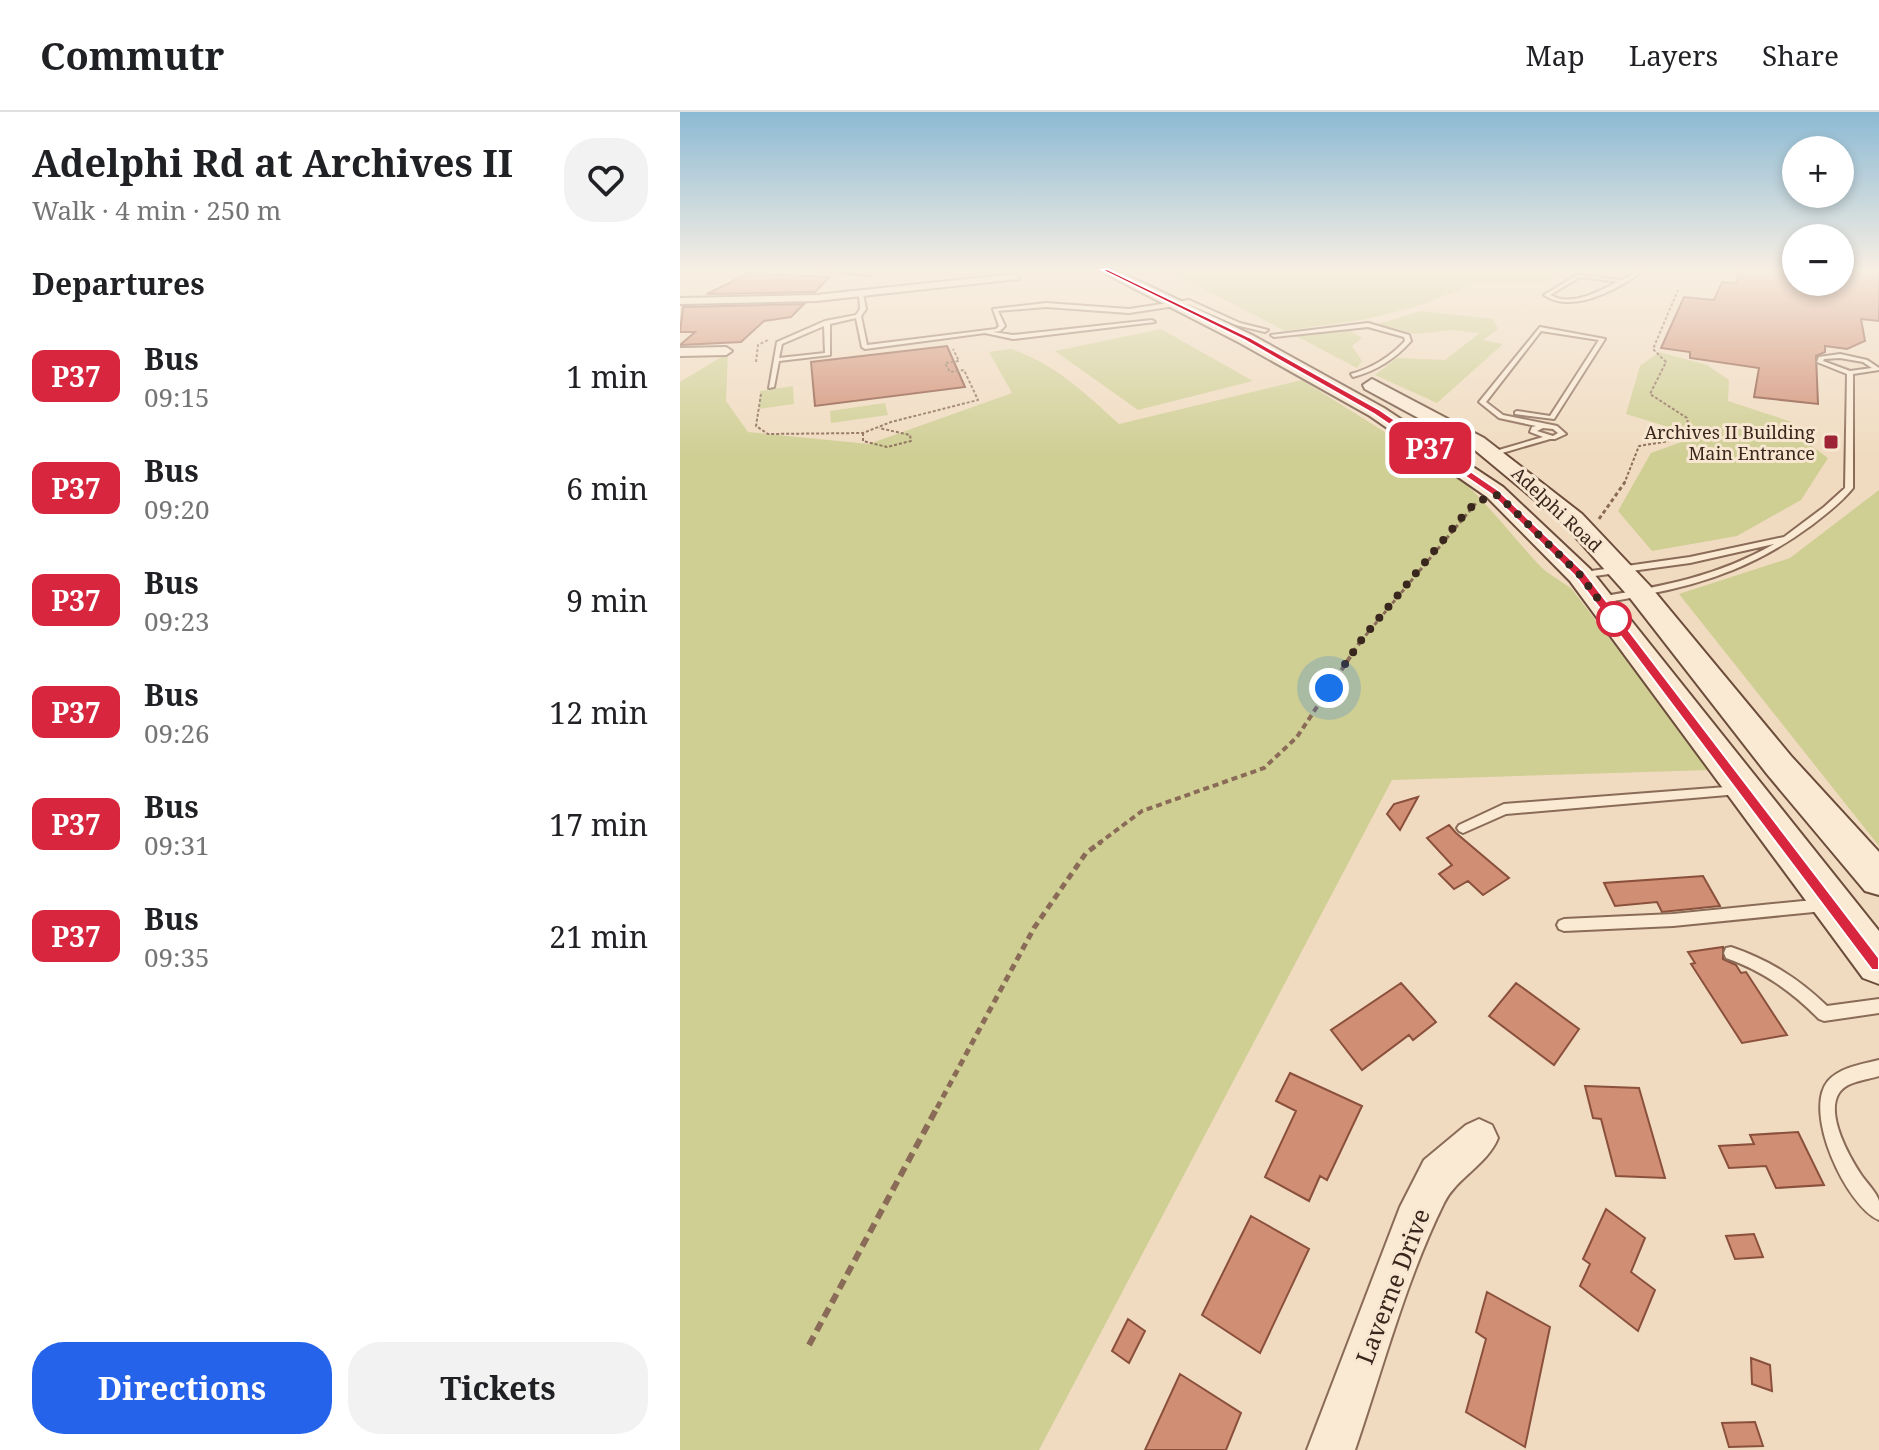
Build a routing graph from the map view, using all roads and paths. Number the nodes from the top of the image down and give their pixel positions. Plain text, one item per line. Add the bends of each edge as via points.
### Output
1 (803, 332) edge
2 (827, 332) edge
3 (862, 332) edge
4 (981, 332) edge
5 (987, 332) edge
6 (1055, 332) edge
7 (1233, 332) edge
8 (1277, 332) edge
9 (1394, 332) edge
10 (1537, 332) edge
11 (1561, 332) edge
12 (1660, 332) edge
13 (1270, 333) joint
14 (949, 340) dead end
15 (726, 351) dead end
16 (680, 352) edge
17 (776, 360) junction
18 (1850, 373) junction
19 (1353, 375) junction
20 (771, 387) joint
21 (1514, 416) junction
22 (1549, 426) junction
23 (1536, 427) junction
24 (879, 428) junction
25 (863, 433) junction
26 (1547, 438) junction
27 (1495, 454) junction
28 (1498, 495) junction
29 (1585, 531) junction
30 (1790, 537) junction
31 (1619, 570) junction
32 (1590, 588) junction
33 (1640, 592) junction
34 (1744, 789) junction
35 (1463, 828) dead end
36 (1879, 879) edge
37 (1832, 904) junction
38 (1564, 925) dead end
39 (1731, 953) dead end
40 (1879, 964) edge
41 (1879, 1006) edge
42 (1879, 1068) edge
43 (1479, 1138) dead end
44 (1879, 1211) edge
45 (809, 1345) dead end
46 (1331, 1450) edge

1 - 17 lane via 779,343
2 - 17 lane via 828,354
3 - 4 lane via 865,347
5 - 6 lane via 1013,337
7 - 28 main road, Adelphi Road via 1377,412
8 - 13 lane
9 - 19 lane via 1408,341 1391,358
10 - 21 lane via 1482,402 1501,417
11 - 21 lane via 1602,339 1552,418
12 - 29 path via 1653,349 1666,362 1650,394 1687,418 1690,434 1639,446 1619,492
13 - 19 main road, Adelphi Road
14 - 24 path via 959,361 945,363 946,368 964,370 978,400
15 - 16 street
17 - 20 lane
18 - 18 lane via 1877,369 1853,357 1821,358 1826,366
18 - 30 lane via 1849,488
19 - 27 main road, Adelphi Road
20 - 25 path via 761,390 756,426 768,434
21 - 22 lane
21 - 23 lane
22 - 23 lane
22 - 26 lane via 1563,434
23 - 26 lane via 1533,432
24 - 25 path
24 - 25 path via 901,430 911,441 871,446 863,441
26 - 27 lane
27 - 29 main road, Adelphi Road
28 - 32 main road, Adelphi Road
28 - 45 path via 1467,511 1362,639 1297,737 1264,768 1142,811 1086,853 1034,928
29 - 31 main road, Adelphi Road
30 - 31 lane
30 - 33 lane via 1730,573
31 - 32 lane
31 - 33 main road, Adelphi Road
32 - 33 lane
32 - 34 main road, Adelphi Road
33 - 36 main road, Adelphi Road
34 - 35 lane via 1504,809
34 - 37 main road, Adelphi Road
37 - 38 lane
37 - 40 main road, Adelphi Road
39 - 41 lane via 1764,963 1824,1014
42 - 44 lane via 1843,1079 1830,1093 1826,1118 1842,1158 1867,1201
43 - 46 street, Laverne Drive via 1438,1174 1414,1221

